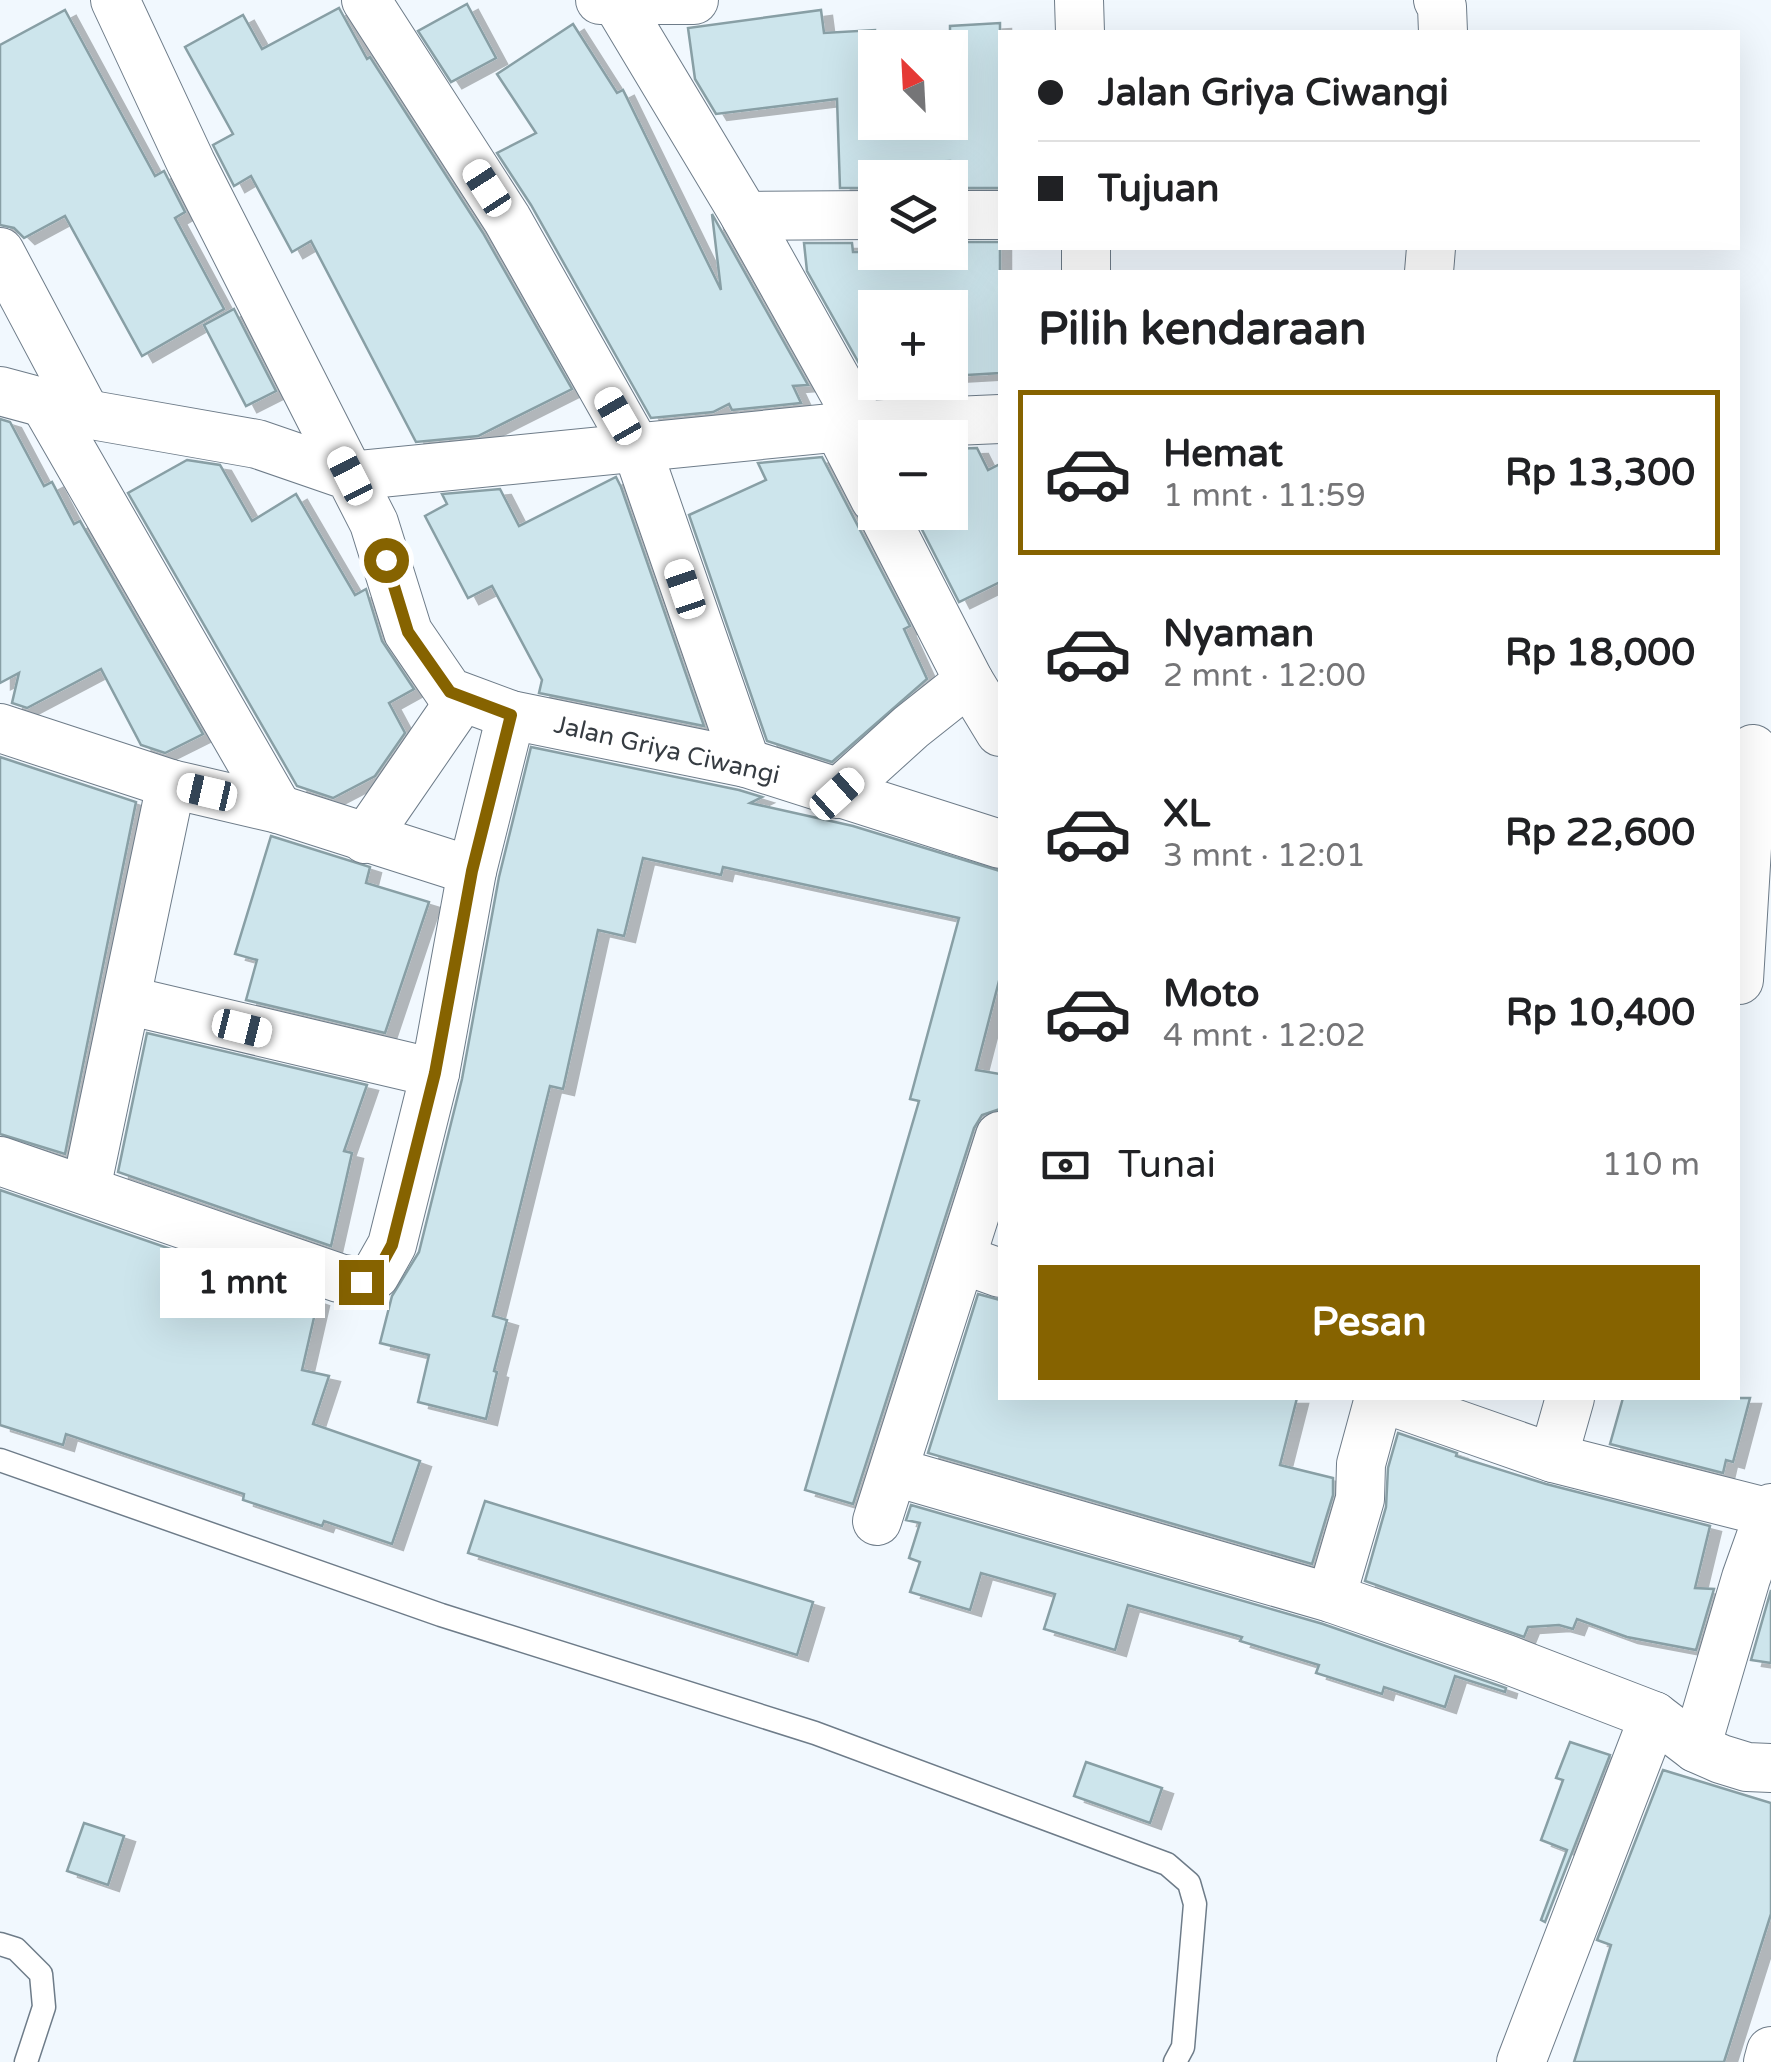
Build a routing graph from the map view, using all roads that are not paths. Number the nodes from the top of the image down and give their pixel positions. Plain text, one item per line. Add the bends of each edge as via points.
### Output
1 (116, 0) edge
2 (366, 0) edge
3 (694, 0) edge
4 (1078, 0) edge
5 (1438, 0) edge
6 (608, 1) edge
7 (1080, 30) edge
8 (1443, 30) edge
9 (858, 215) edge
10 (968, 215) edge
11 (998, 215) edge
12 (745, 216) junction
13 (0, 252) edge
14 (0, 392) edge
15 (65, 409) junction
16 (998, 420) edge
17 (850, 426) junction
18 (637, 449) junction
19 (858, 449) edge
20 (350, 476) junction
21 (891, 530) edge
22 (968, 681) junction
23 (462, 698) junction
24 (511, 715) junction
25 (0, 728) edge
26 (998, 729) edge
27 (1754, 749) edge
28 (746, 763) junction
29 (171, 784) junction
30 (837, 794) junction
31 (278, 808) junction
32 (365, 839) junction
33 (998, 843) edge
34 (472, 871) junction
35 (1740, 951) edge
36 (1740, 980) edge
37 (1771, 980) edge
38 (126, 1000) junction
39 (435, 1073) junction
40 (998, 1149) edge
41 (0, 1161) edge
42 (86, 1189) junction
43 (980, 1266) edge
44 (1379, 1400) edge
45 (1386, 1400) edge
46 (1569, 1400) edge
47 (1553, 1458) junction
48 (0, 1460) edge
49 (895, 1472) junction
50 (1770, 1510) edge
51 (877, 1521) dead end
52 (1758, 1578) edge
53 (1331, 1598) junction
54 (1654, 1716) junction
55 (1696, 1748) junction
56 (1771, 1768) edge
57 (0, 1944) edge
58 (1771, 2051) edge
59 (26, 2062) edge
60 (1175, 2062) edge
61 (1521, 2062) edge
62 (1768, 2062) edge

1 - 20 street, Jalan Griya Ciwangi
2 - 18 street via 507,219
3 - 6 street
4 - 7 street
5 - 8 street
6 - 12 street
9 - 12 street
10 - 11 street
12 - 17 street
13 - 15 street
14 - 15 street
15 - 20 street via 258,444
15 - 31 street
16 - 17 street
17 - 18 street
17 - 19 street
18 - 20 street
18 - 28 street
20 - 23 street, Jalan Griya Ciwangi via 374,523 408,632 450,692
21 - 22 street
22 - 26 street
22 - 30 street
23 - 24 street, Jalan Griya Ciwangi
23 - 32 street
24 - 28 street, Jalan Griya Ciwangi
24 - 34 street
25 - 29 street
27 - 35 street
28 - 30 street, Jalan Griya Ciwangi
29 - 31 street
29 - 38 street
30 - 33 street, Jalan Griya Ciwangi
31 - 32 street
32 - 34 street
34 - 39 street
36 - 37 street
38 - 39 street
38 - 42 street
39 - 42 street via 392,1245 375,1276 361,1282
40 - 43 street
41 - 42 street
43 - 49 street
44 - 53 street
45 - 47 street
46 - 47 street
47 - 50 street
48 - 60 lane via 441,1615 814,1733 1167,1864 1190,1883 1194,1904 1183,2048
49 - 51 street
49 - 53 street
50 - 52 street
52 - 55 street
53 - 54 street
54 - 55 street
54 - 61 street
55 - 56 street via 1747,1767
57 - 59 lane via 16,1948 42,1974 44,2007
58 - 62 street

